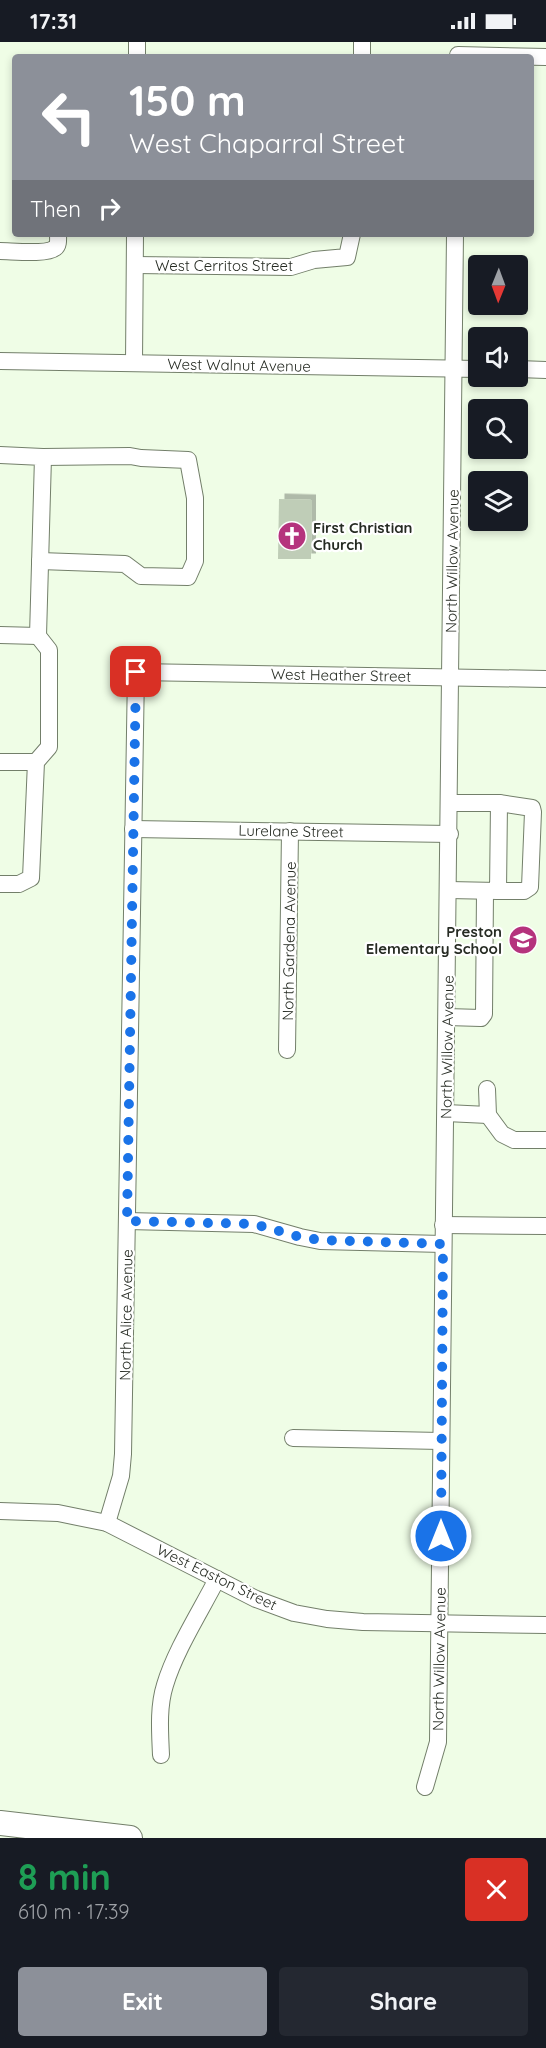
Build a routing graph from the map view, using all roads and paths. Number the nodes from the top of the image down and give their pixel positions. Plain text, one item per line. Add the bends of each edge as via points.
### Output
1 (458, 51) edge
2 (502, 54) edge
3 (58, 237) edge
4 (135, 237) edge
5 (351, 237) edge
6 (455, 237) edge
7 (0, 250) edge
8 (135, 266) junction
9 (0, 361) edge
10 (134, 363) junction
11 (454, 368) junction
12 (468, 369) edge
13 (528, 369) edge
14 (546, 370) edge
15 (0, 454) edge
16 (43, 457) junction
17 (40, 561) junction
18 (0, 635) edge
19 (38, 636) junction
20 (136, 672) joint
21 (450, 677) junction
22 (546, 679) edge
23 (0, 762) edge
24 (36, 762) junction
25 (450, 803) junction
26 (499, 803) junction
27 (133, 829) junction
28 (290, 831) junction
29 (450, 834) junction
30 (0, 884) edge
31 (449, 890) junction
32 (491, 891) junction
33 (447, 1017) junction
34 (287, 1050) dead end
35 (487, 1089) dead end
36 (446, 1113) junction
37 (488, 1115) junction
38 (546, 1140) edge
39 (127, 1221) junction
40 (443, 1225) junction
41 (546, 1226) edge
42 (443, 1244) junction
43 (293, 1438) dead end
44 (441, 1441) junction
45 (0, 1511) edge
46 (107, 1523) junction
47 (217, 1579) junction
48 (441, 1623) junction
49 (546, 1625) edge
50 (161, 1755) dead end
51 (425, 1787) dead end
52 (0, 1823) edge
53 (130, 1838) edge

1 - 2 street
3 - 7 street via 54,249
4 - 8 street
5 - 8 street, West Cerritos Street via 347,257 291,267
6 - 11 street, North Willow Avenue
8 - 10 street
9 - 10 street, West Walnut Avenue
10 - 11 street, West Walnut Avenue
11 - 12 street, West Walnut Avenue
11 - 21 street, North Willow Avenue
13 - 14 street
15 - 16 street
16 - 17 street
16 - 17 street via 188,460 195,498 195,561 188,577 141,576 125,564
17 - 19 street
18 - 19 street
19 - 24 street via 49,650 49,747
20 - 21 street, West Heather Street
20 - 27 street, North Alice Avenue
21 - 22 street, West Heather Street
21 - 25 street, North Willow Avenue
23 - 24 street
24 - 30 street via 31,878 19,884
25 - 26 street
25 - 29 street, North Willow Avenue
26 - 32 street
26 - 32 street via 526,806 533,812 530,887 524,891
27 - 28 street, Lurelane Street
27 - 39 street, North Alice Avenue
28 - 29 street, Lurelane Street
28 - 34 street, North Gardena Avenue
29 - 31 street, North Willow Avenue
31 - 32 street
31 - 33 street, North Willow Avenue
32 - 33 street via 484,1012 481,1018
33 - 36 street, North Willow Avenue
35 - 37 street
36 - 37 street
36 - 40 street, North Willow Avenue
37 - 38 street via 502,1134 514,1140
39 - 42 street via 254,1224 320,1240
39 - 46 street, North Alice Avenue via 123,1454 121,1476
40 - 41 street
40 - 42 street, North Willow Avenue
42 - 44 street, North Willow Avenue
43 - 44 street
44 - 48 street, North Willow Avenue
45 - 46 street, West Easton Street via 66,1514
46 - 47 street, West Easton Street
47 - 48 street, West Easton Street via 256,1599 311,1617
47 - 50 street via 164,1686
48 - 49 street, West Easton Street
48 - 51 street, North Willow Avenue via 438,1742
52 - 53 highway

